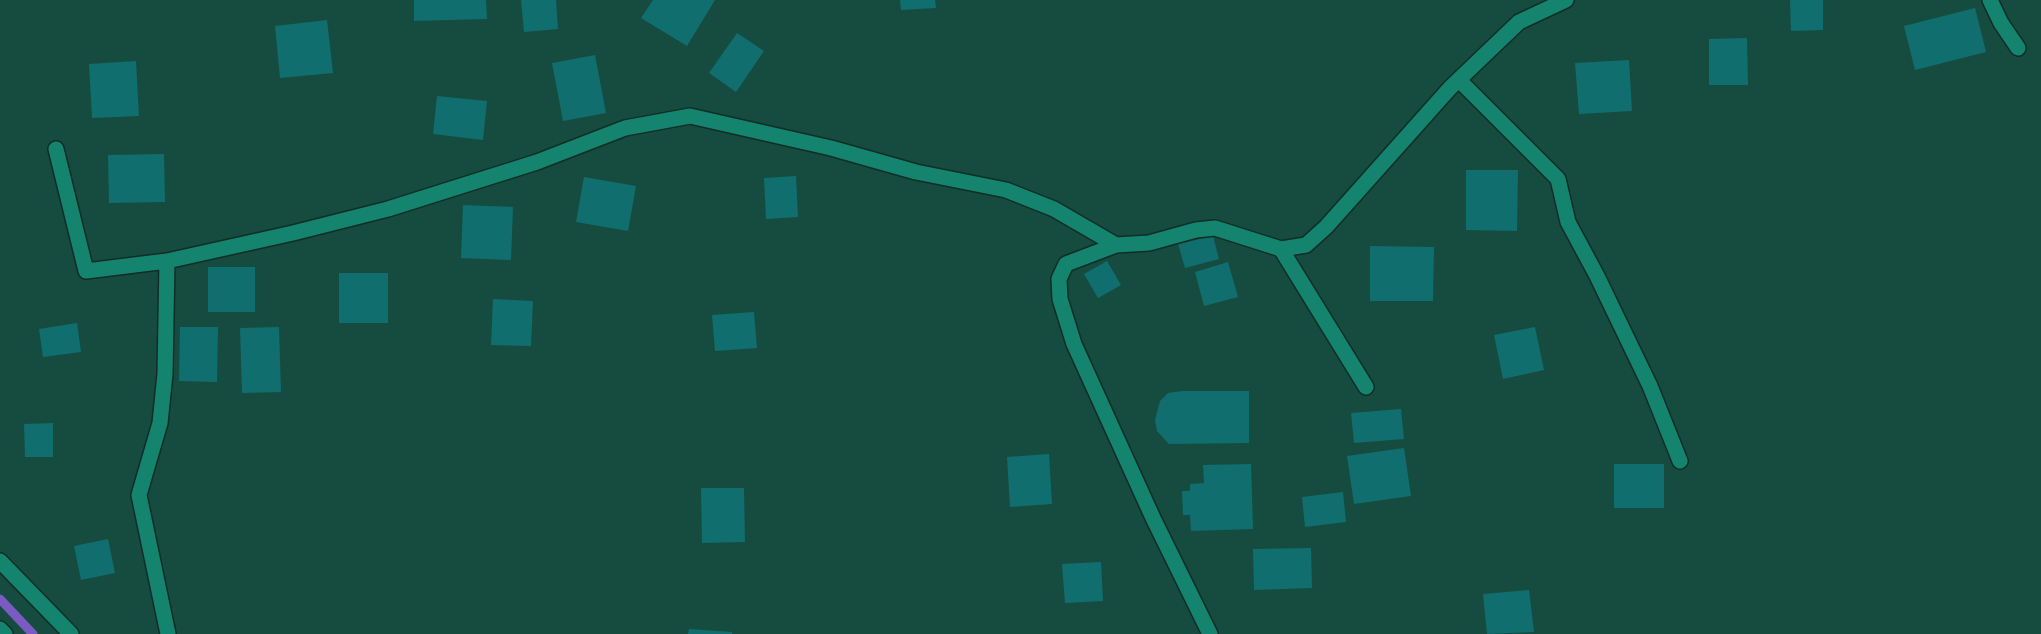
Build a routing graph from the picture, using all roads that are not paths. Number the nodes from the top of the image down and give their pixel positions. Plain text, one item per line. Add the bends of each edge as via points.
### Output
1 (1566, 0) edge
2 (1990, 0) edge
3 (2018, 48) dead end
4 (1459, 80) junction
5 (56, 149) dead end
6 (1116, 246) junction
7 (1281, 248) junction
8 (167, 261) junction
9 (1366, 387) dead end
10 (1680, 461) dead end
11 (0, 561) edge
12 (0, 629) edge
13 (5, 634) edge
14 (71, 634) edge
15 (168, 634) edge
16 (1210, 634) edge

1 - 4 street via 1519,22
2 - 3 street
4 - 7 street via 1306,246
4 - 10 street via 1558,179 1568,222 1650,386
5 - 8 street via 86,270
6 - 7 street via 1149,243 1188,231 1215,228
6 - 8 street via 1054,209 1006,190 916,172 831,148 690,116 625,128 537,162 388,209
6 - 16 street via 1066,264 1059,279 1060,299 1078,352
7 - 9 street
8 - 15 street via 165,374 160,423 139,494
11 - 14 street
12 - 13 street

